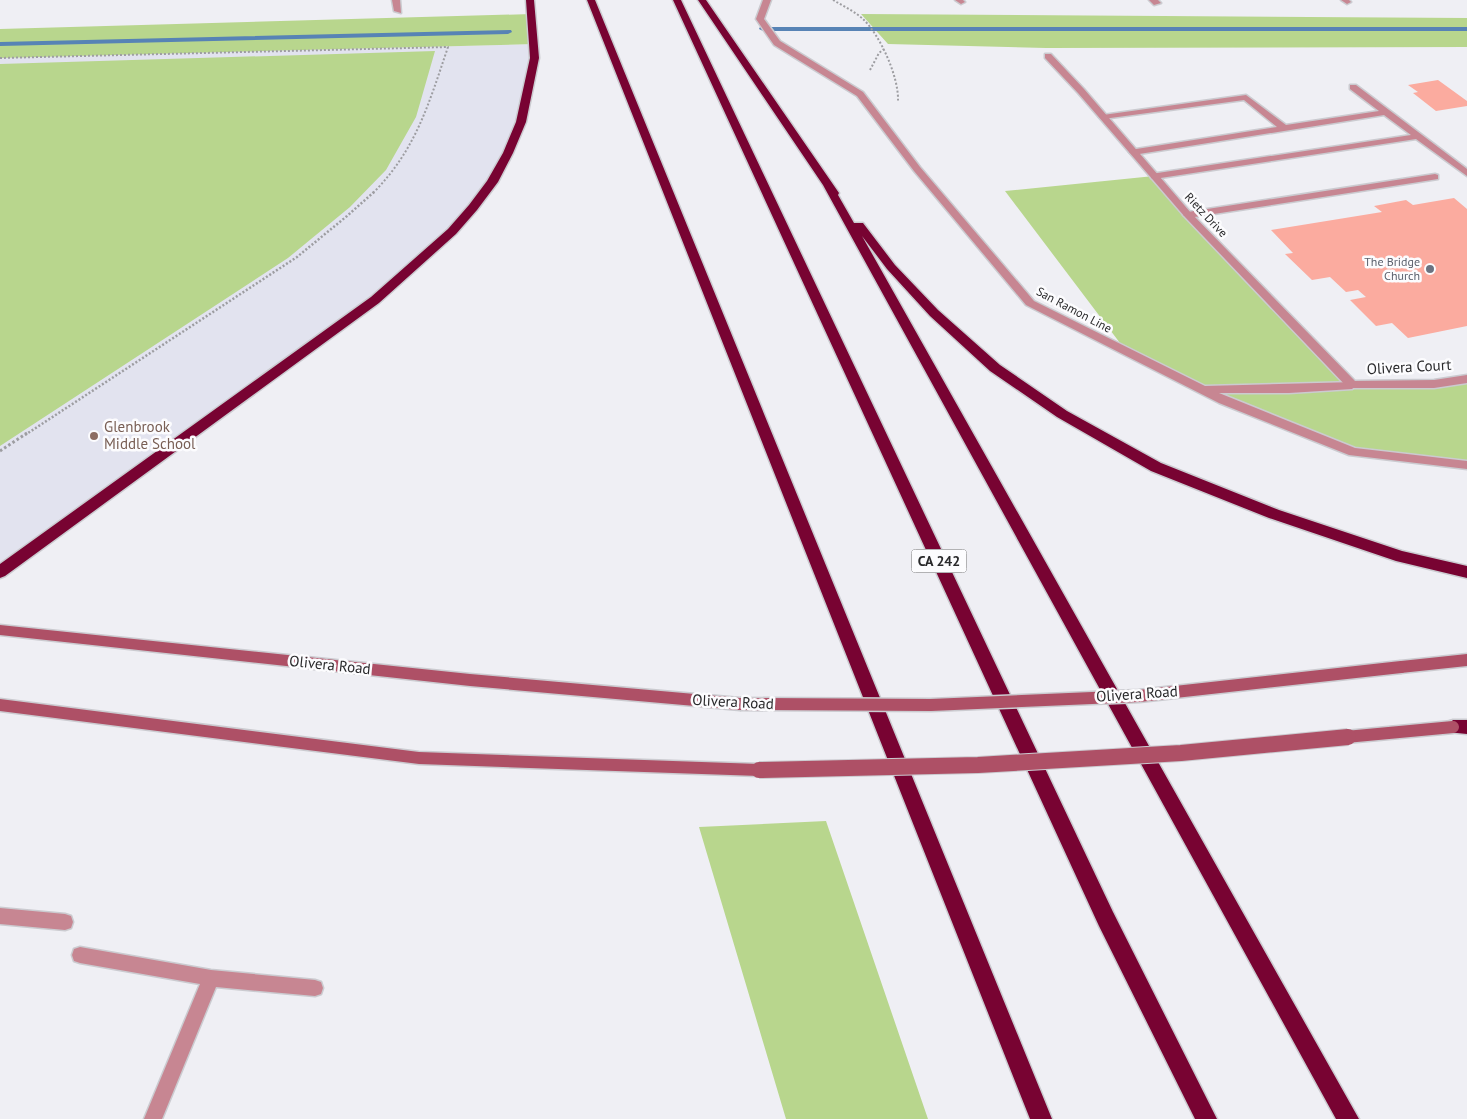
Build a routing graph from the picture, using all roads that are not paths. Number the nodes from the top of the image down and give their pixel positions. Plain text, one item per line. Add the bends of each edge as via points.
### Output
1 (396, 0) edge
2 (530, 0) edge
3 (591, 0) edge
4 (677, 0) edge
5 (702, 0) edge
6 (767, 0) edge
7 (398, 11) dead end
8 (1048, 56) dead end
9 (1353, 87) dead end
10 (1386, 112) junction
11 (1103, 117) junction
12 (1285, 129) junction
13 (1418, 136) junction
14 (1133, 152) junction
15 (1467, 173) edge
16 (1154, 176) junction
17 (1435, 177) dead end
18 (828, 186) junction
19 (1188, 215) junction
20 (1467, 379) edge
21 (1352, 385) junction
22 (1203, 390) junction
23 (1467, 465) edge
24 (0, 572) edge
25 (1467, 572) edge
26 (0, 630) edge
27 (1467, 660) edge
28 (0, 705) edge
29 (1462, 726) edge
30 (0, 916) edge
31 (65, 922) dead end
32 (80, 954) dead end
33 (211, 978) junction
34 (315, 988) dead end
35 (153, 1119) edge
36 (1041, 1119) edge
37 (1206, 1119) edge
38 (1348, 1119) edge

1 - 7 street
2 - 24 highway via 535,51 525,112 510,153 482,198 440,244 376,300
3 - 36 highway
4 - 37 highway, CA 242 via 1106,919
5 - 18 highway
6 - 22 street, San Ramon Line via 760,19 777,43 860,94 917,169 1030,303
8 - 11 street, Rietz Drive
9 - 10 street
10 - 12 street
10 - 13 street
11 - 12 street via 1246,97
11 - 14 street, Rietz Drive
12 - 14 street
13 - 15 street
13 - 16 street
14 - 16 street, Rietz Drive
16 - 19 street, Rietz Drive
17 - 19 street
18 - 25 highway via 891,267 934,313 995,368 1062,414 1156,467 1274,514 1401,557
18 - 38 highway
19 - 21 street, Rietz Drive
20 - 21 street, Olivera Court via 1434,384
21 - 22 street, Olivera Court
22 - 23 street, San Ramon Line via 1354,452
26 - 27 street, Olivera Road, bridge via 470,680 740,704 931,705 1139,696
28 - 29 street, bridge via 419,758 759,770 978,765 1172,754
30 - 31 street
32 - 33 street
33 - 34 street
33 - 35 street

